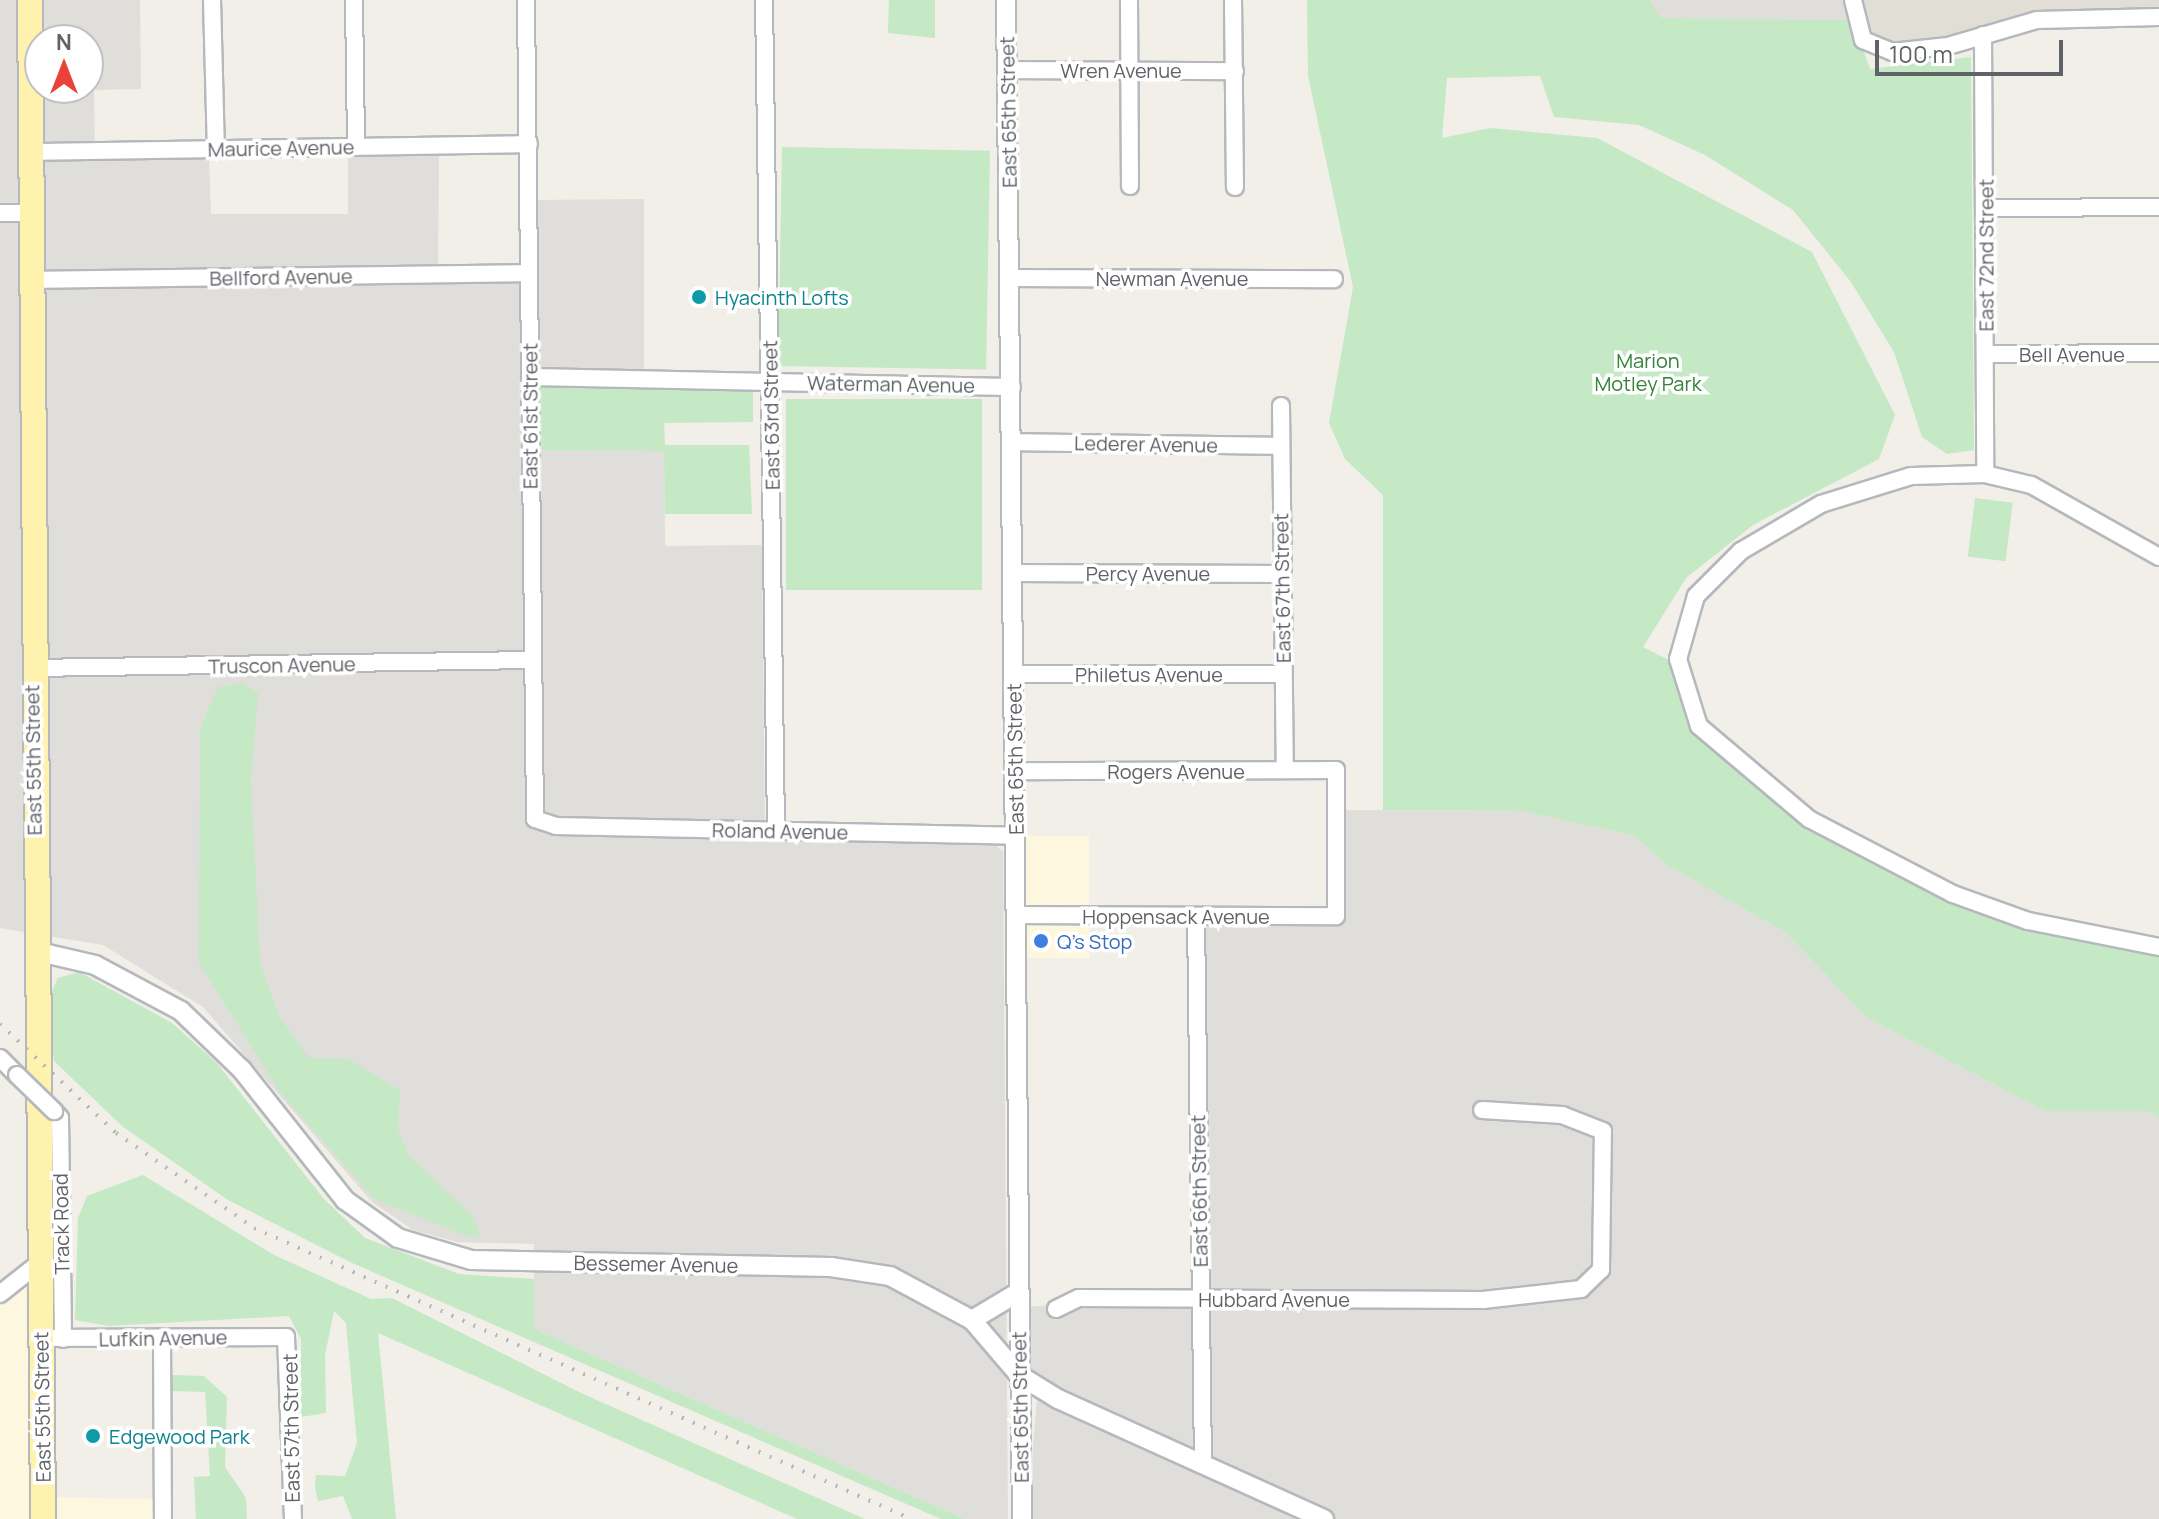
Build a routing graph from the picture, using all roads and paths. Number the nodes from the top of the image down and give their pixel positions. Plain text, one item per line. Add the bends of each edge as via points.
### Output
1 (30, 0) edge
2 (212, 0) edge
3 (354, 0) edge
4 (526, 0) edge
5 (764, 0) edge
6 (1006, 0) edge
7 (1129, 0) edge
8 (1233, 0) edge
9 (1853, 0) edge
10 (2159, 17) edge
11 (1983, 35) junction
12 (1007, 70) junction
13 (1130, 71) junction
14 (1235, 71) junction
15 (529, 144) junction
16 (356, 147) junction
17 (216, 149) junction
18 (33, 152) junction
19 (1130, 186) dead end
20 (1235, 187) dead end
21 (2159, 207) edge
22 (1987, 208) junction
23 (0, 213) edge
24 (32, 213) junction
25 (529, 273) junction
26 (1011, 278) junction
27 (1334, 279) dead end
28 (33, 280) junction
29 (2159, 353) edge
30 (1986, 354) junction
31 (530, 377) junction
32 (771, 381) junction
33 (1012, 387) junction
34 (1281, 406) dead end
35 (1011, 442) junction
36 (1281, 446) junction
37 (1985, 474) junction
38 (2159, 557) edge
39 (1013, 573) junction
40 (1282, 574) junction
41 (532, 660) junction
42 (32, 668) junction
43 (1014, 674) junction
44 (1283, 674) junction
45 (1285, 770) junction
46 (1016, 771) junction
47 (545, 825) joint
48 (776, 830) junction
49 (1016, 836) junction
50 (1016, 915) junction
51 (1196, 916) junction
52 (1336, 916) joint
53 (2159, 947) edge
54 (35, 951) junction
55 (0, 1058) edge
56 (1482, 1110) dead end
57 (39, 1263) junction
58 (1017, 1293) junction
59 (0, 1294) edge
60 (1200, 1298) junction
61 (1056, 1309) dead end
62 (972, 1320) junction
63 (162, 1337) junction
64 (286, 1337) joint
65 (52, 1339) junction
66 (1019, 1375) junction
67 (1203, 1465) junction
68 (43, 1519) edge
69 (163, 1519) edge
70 (293, 1519) edge
71 (1022, 1519) edge
72 (1324, 1519) edge

1 - 18 main road, East 55th Street
2 - 17 street
3 - 16 street
4 - 15 street, East 61st Street
5 - 32 street, East 63rd Street
6 - 12 street, East 65th Street
7 - 13 street
8 - 14 street
9 - 11 street via 1853,20 1863,40 1881,51 1919,51
10 - 11 street via 2037,20
11 - 22 street, East 72nd Street
12 - 13 street, Wren Avenue
12 - 26 street, East 65th Street
13 - 14 street, Wren Avenue
13 - 19 street
14 - 20 street
15 - 16 street, Maurice Avenue
15 - 25 street, East 61st Street
16 - 17 street, Maurice Avenue
17 - 18 street, Maurice Avenue
18 - 24 main road, East 55th Street
21 - 22 street
22 - 30 street, East 72nd Street
23 - 24 street
24 - 28 main road, East 55th Street
25 - 28 street, Bellford Avenue
25 - 31 street, East 61st Street
26 - 27 street, Newman Avenue
26 - 33 street, East 65th Street
28 - 42 main road, East 55th Street
29 - 30 street, Bell Avenue
30 - 37 street, East 72nd Street
31 - 32 street, Waterman Avenue
31 - 41 street, East 61st Street
32 - 33 street, Waterman Avenue
32 - 48 street, East 63rd Street
33 - 35 street, East 65th Street
34 - 36 street, East 67th Street
35 - 36 street, Lederer Avenue
35 - 39 street, East 65th Street
36 - 40 street, East 67th Street
37 - 38 street via 2052,493
37 - 53 street via 1911,476 1852,492 1785,523 1712,577 1679,642 1681,680 1699,726 1809,819 1953,894 2028,921
39 - 40 street, Percy Avenue
39 - 43 street, East 65th Street
40 - 44 street, East 67th Street
41 - 42 street, Truscon Avenue
41 - 47 street, East 61st Street via 533,814
42 - 54 main road, East 55th Street
43 - 44 street, Philetus Avenue
43 - 46 street, East 65th Street
44 - 45 street, East 67th Street
45 - 46 street, Rogers Avenue
45 - 52 street, Rogers Avenue via 1336,770
46 - 49 street, East 65th Street
47 - 48 street, Roland Avenue
48 - 49 street, Roland Avenue
49 - 50 street, East 65th Street
50 - 51 street, Hoppensack Avenue
50 - 58 street, East 65th Street
51 - 52 street, Hoppensack Avenue
51 - 60 street, East 66th Street
54 - 57 main road, East 55th Street
54 - 62 street, Bessemer Avenue via 95,965 181,1011 242,1070 345,1200 422,1248 490,1261 860,1270 916,1286
55 - 65 street, Track Road, bridge via 60,1118
56 - 60 street, Hubbard Avenue via 1562,1115 1603,1131 1601,1270 1581,1289 1494,1296
57 - 59 street
57 - 65 main road, East 55th Street
58 - 62 street
58 - 66 street, East 65th Street
60 - 61 street, Hubbard Avenue via 1071,1298
60 - 67 street, East 66th Street
62 - 66 street, Bessemer Avenue
63 - 64 street, Lufkin Avenue
63 - 65 street, Lufkin Avenue
63 - 69 street
64 - 70 street, East 57th Street
65 - 68 main road, East 55th Street
66 - 67 street, Bessemer Avenue
66 - 71 street, East 65th Street
67 - 72 street, Bessemer Avenue

